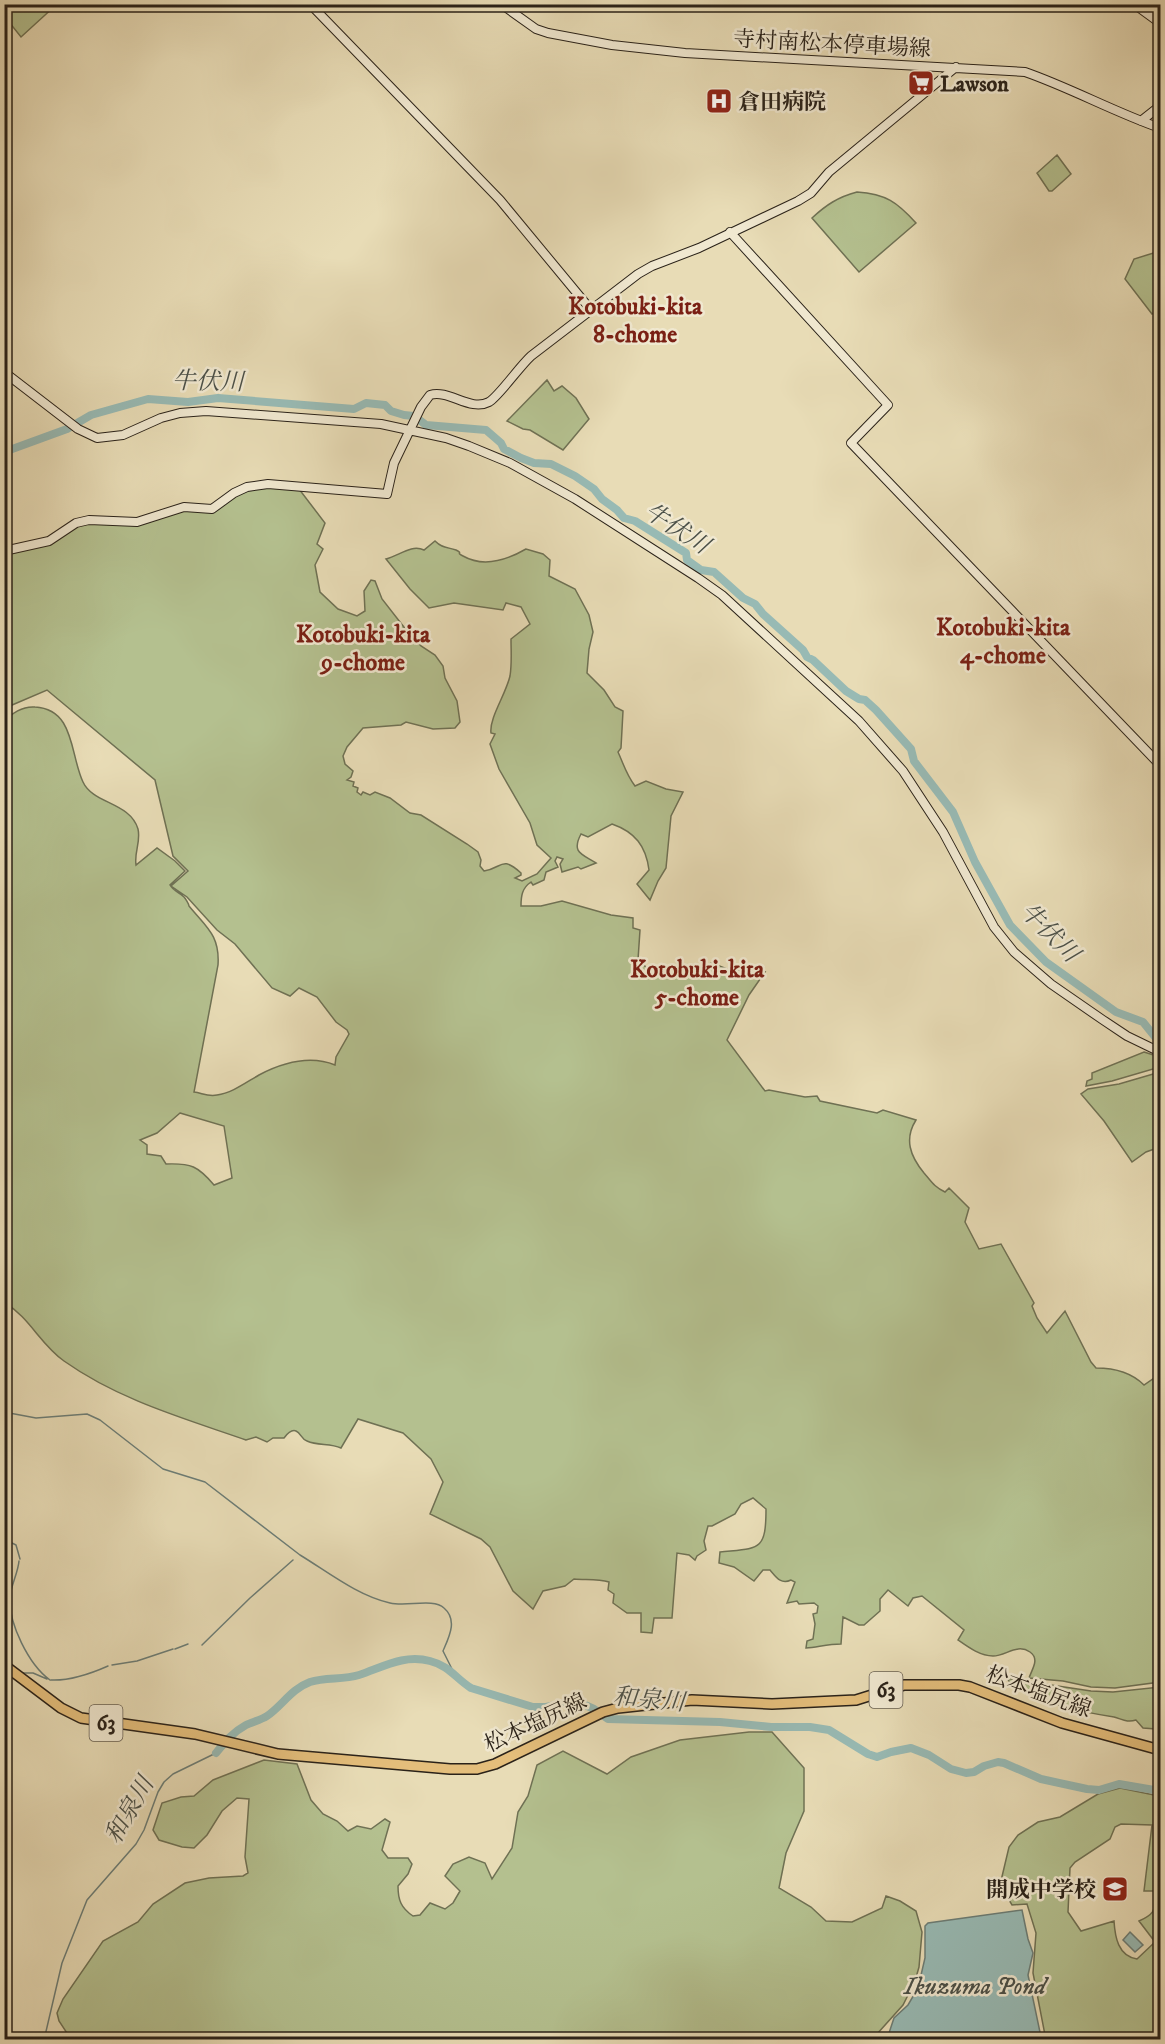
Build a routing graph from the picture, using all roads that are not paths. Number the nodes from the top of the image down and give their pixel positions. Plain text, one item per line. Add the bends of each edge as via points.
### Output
1 (310, 4) edge
2 (501, 4) edge
3 (1134, 4) edge
4 (1161, 23) edge
5 (956, 67) junction
6 (1161, 106) edge
7 (1141, 121) junction
8 (1161, 128) edge
9 (730, 232) junction
10 (591, 310) junction
11 (4, 372) edge
12 (411, 427) junction
13 (4, 551) edge
14 (1161, 765) edge
15 (1161, 1052) edge
16 (4, 1665) edge
17 (1161, 1750) edge

1 - 10 street via 500,200
2 - 5 street, 寺村南松本停車場線 via 536,29 612,45 686,53
3 - 4 street
5 - 7 street, 寺村南松本停車場線 via 1025,72
5 - 9 street via 829,172 811,193
6 - 7 street
7 - 8 street, 寺村南松本停車場線
9 - 10 street via 652,266
9 - 14 street via 888,405 851,442
10 - 12 street via 520,366 492,400 481,405 433,394 425,398
11 - 12 street via 92,436 123,435 161,418 206,411
12 - 13 street via 394,463 387,494 268,484 247,487 212,509 183,507 137,522 89,520 76,523 49,541
12 - 15 street via 510,463 574,499 722,596 859,721 903,771 943,832 994,927 1014,952 1103,1020
16 - 17 main road, 松本塩尻線 / 63 via 61,1708 81,1718 195,1734 278,1754 470,1770 495,1764 618,1708 692,1700 772,1704 856,1700 904,1685 959,1685 1062,1723

